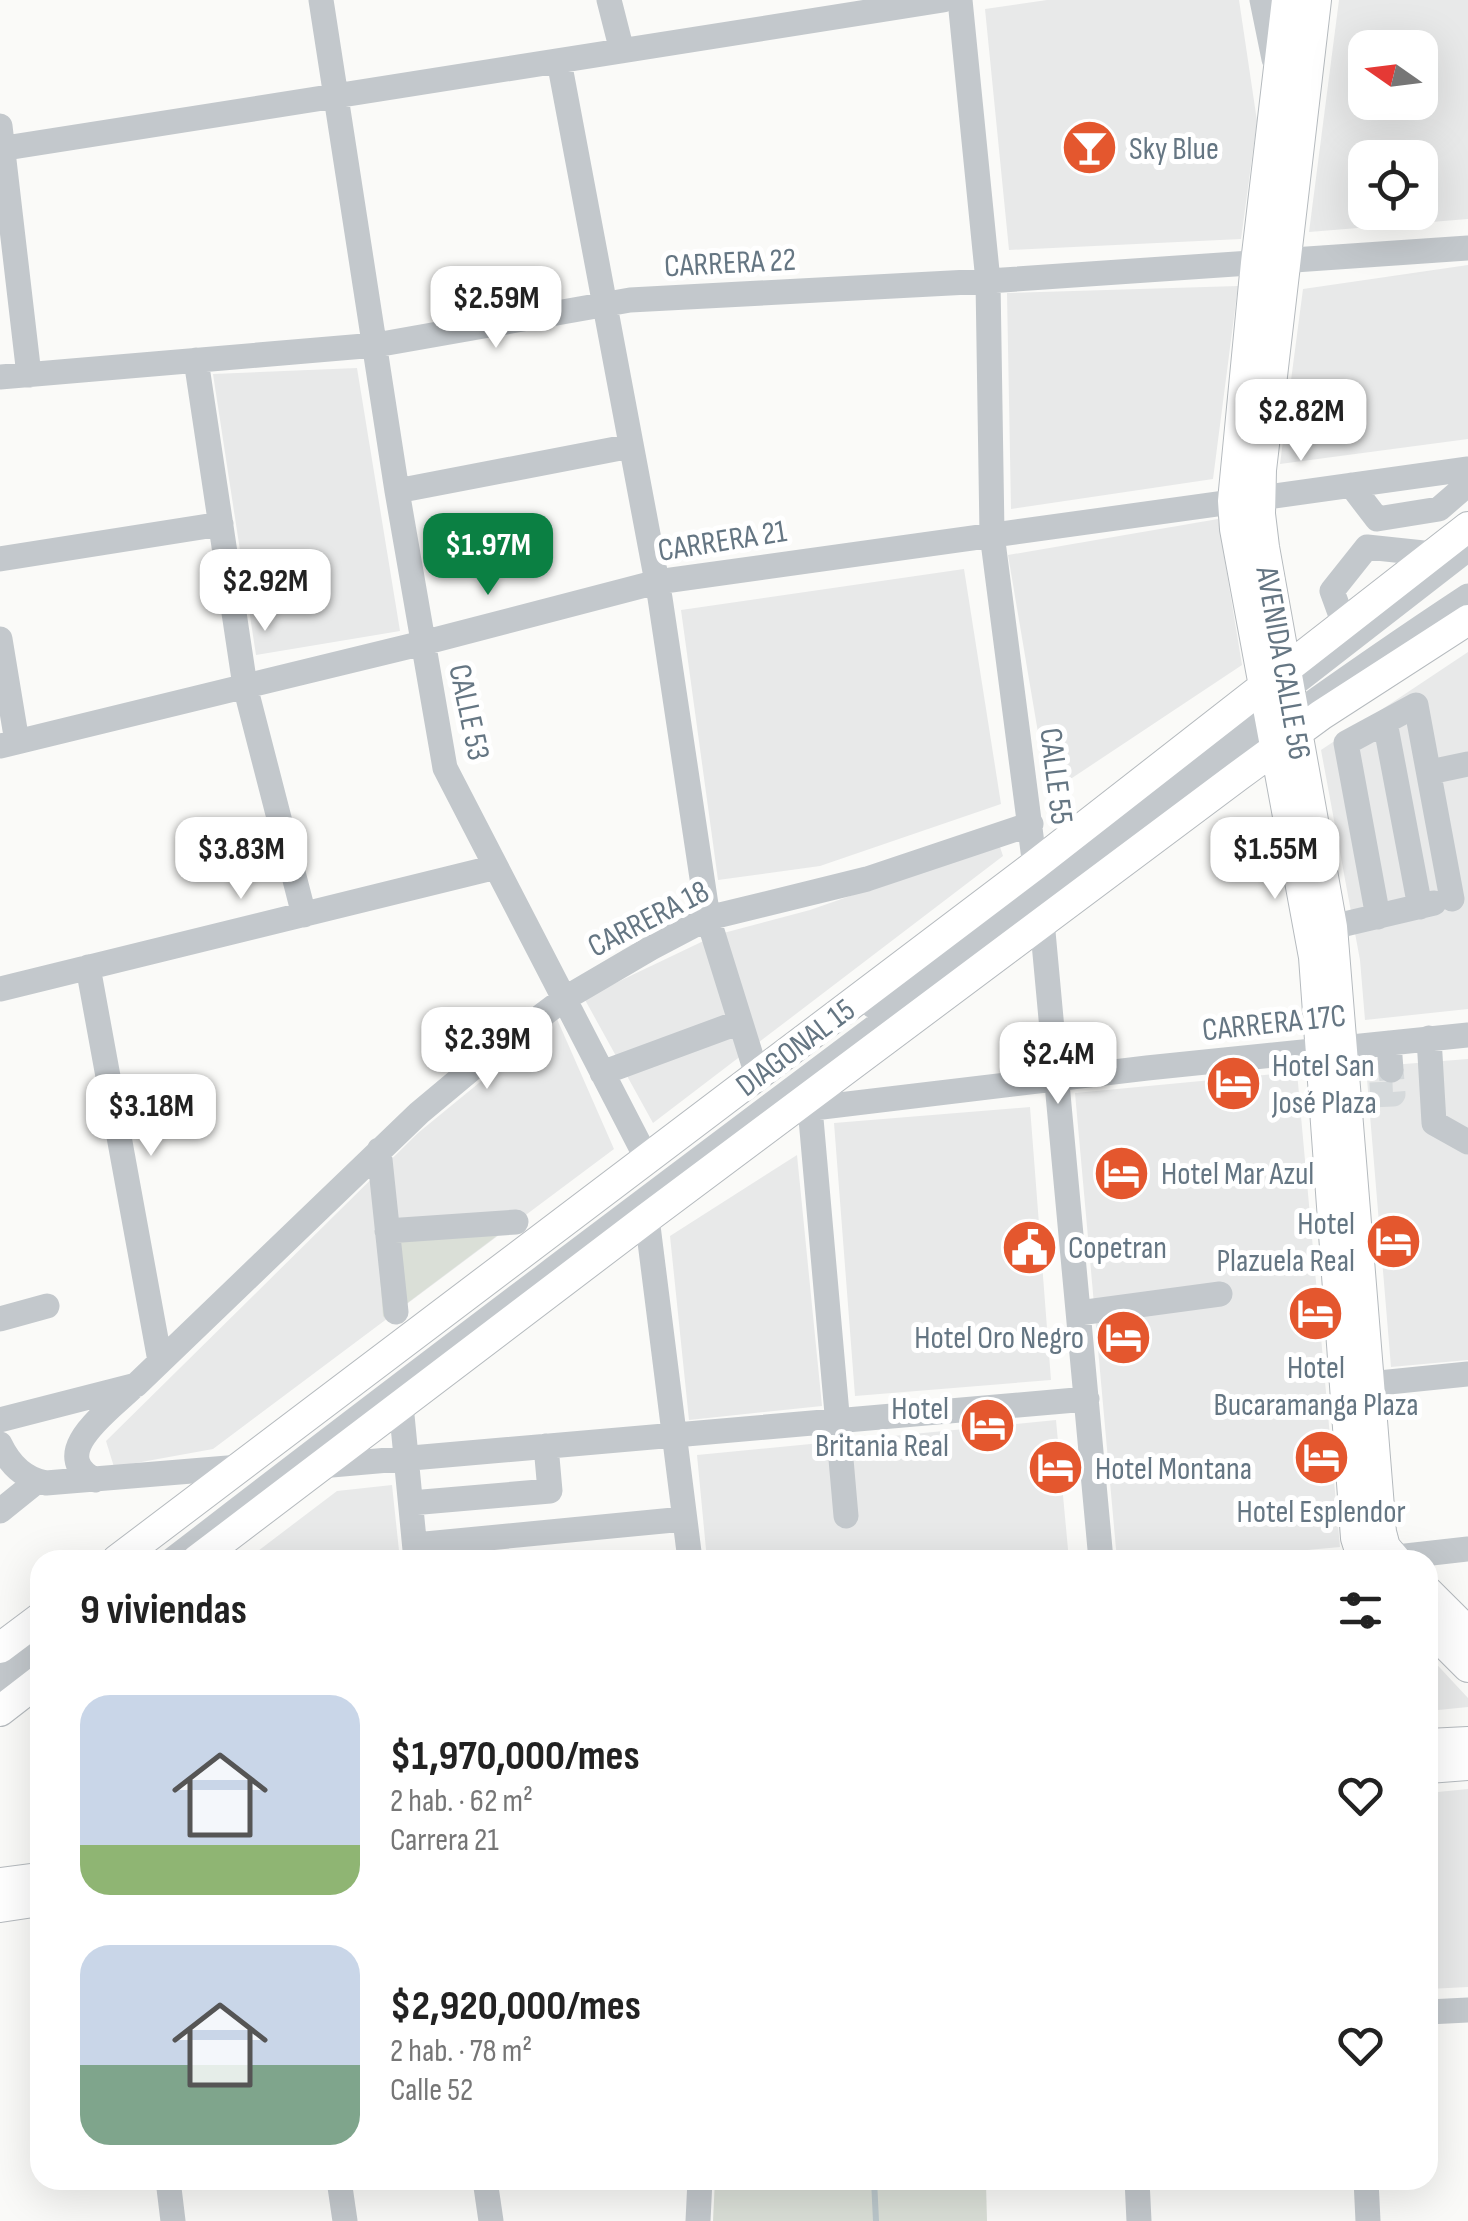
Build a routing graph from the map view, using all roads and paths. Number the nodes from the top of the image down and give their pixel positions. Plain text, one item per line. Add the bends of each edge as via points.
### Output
1 (321, 0) edge
2 (608, 0) edge
3 (942, 0) edge
4 (960, 0) edge
5 (1262, 0) edge
6 (1287, 0) edge
7 (1316, 0) edge
8 (622, 51) junction
9 (559, 61) junction
10 (1278, 78) junction
11 (337, 96) junction
12 (1, 141) edge
13 (1468, 248) edge
14 (1271, 261) junction
15 (988, 281) junction
16 (605, 304) junction
17 (376, 345) junction
18 (196, 360) junction
19 (29, 375) junction
20 (0, 377) edge
21 (631, 446) junction
22 (1468, 469) edge
23 (1468, 484) edge
24 (1350, 485) junction
25 (397, 491) junction
26 (1246, 499) junction
27 (221, 524) junction
28 (1468, 527) edge
29 (992, 534) junction
30 (1468, 549) edge
31 (1433, 554) junction
32 (0, 559) edge
33 (657, 582) junction
34 (1468, 596) edge
35 (1468, 620) edge
36 (1344, 624) junction
37 (0, 639) edge
38 (422, 643) junction
39 (245, 686) junction
40 (1280, 710) junction
41 (1385, 722) junction
42 (8, 744) edge
43 (1467, 764) edge
44 (1430, 772) junction
45 (1030, 824) junction
46 (496, 867) junction
47 (1039, 893) junction
48 (1460, 897) edge
49 (1420, 907) junction
50 (304, 915) junction
51 (1378, 917) junction
52 (708, 918) junction
53 (1332, 927) junction
54 (88, 967) junction
55 (0, 989) edge
56 (564, 1000) junction
57 (740, 1022) junction
58 (1468, 1034) edge
59 (1429, 1038) junction
60 (1390, 1043) junction
61 (1331, 1048) junction
62 (1391, 1070) tunnel mouth
63 (602, 1073) junction
64 (757, 1076) junction
65 (1057, 1079) junction
66 (803, 1105) junction
67 (1468, 1142) edge
68 (379, 1150) junction
69 (647, 1159) junction
70 (646, 1218) junction
71 (516, 1222) dead end
72 (388, 1230) junction
73 (1220, 1294) dead end
74 (47, 1306) dead end
75 (396, 1312) dead end
76 (1078, 1312) junction
77 (1, 1314) edge
78 (160, 1361) junction
79 (1468, 1374) edge
80 (136, 1384) junction
81 (1369, 1384) junction
82 (1087, 1400) junction
83 (401, 1405) junction
84 (0, 1420) edge
85 (838, 1421) junction
86 (674, 1436) junction
87 (0, 1444) edge
88 (546, 1446) junction
89 (493, 1451) junction
90 (406, 1458) junction
91 (320, 1466) junction
92 (240, 1467) junction
93 (95, 1480) junction
94 (36, 1482) junction
95 (496, 1496) junction
96 (411, 1503) junction
97 (0, 1510) edge
98 (846, 1516) dead end
99 (684, 1518) junction
100 (1468, 1549) edge
101 (130, 1550) edge
102 (152, 1550) edge
103 (185, 1550) edge
104 (210, 1550) edge
105 (415, 1550) edge
106 (438, 1550) edge
107 (689, 1550) edge
108 (1100, 1550) edge
109 (1370, 1550) edge
110 (1384, 1550) edge
111 (1438, 1552) edge
112 (1438, 1602) edge
113 (30, 1626) edge
114 (1468, 1632) edge
115 (1438, 1637) edge
116 (30, 1644) edge
117 (0, 1648) edge
118 (0, 1666) edge
119 (1468, 1667) edge
120 (30, 1669) edge
121 (30, 1688) edge
122 (0, 1692) edge
123 (0, 1711) edge
124 (1468, 1742) edge
125 (1438, 1744) edge
126 (1468, 1765) edge
127 (1438, 1767) edge
128 (30, 1861) edge
129 (0, 1865) edge
130 (30, 1879) edge
131 (0, 1883) edge
132 (30, 1903) edge
133 (0, 1907) edge
134 (1468, 2010) edge
135 (1438, 2012) edge
136 (169, 2190) edge
137 (341, 2190) edge
138 (487, 2190) edge
139 (700, 2190) edge
140 (1137, 2190) edge
141 (1366, 2190) edge
142 (173, 2221) edge
143 (344, 2221) edge
144 (490, 2221) edge
145 (698, 2221) edge
146 (1139, 2221) edge
147 (1368, 2221) edge

1 - 11 street, CALLE 53
2 - 8 street
3 - 8 street
4 - 15 street, CALLE 55
5 - 10 street
6 - 10 main road, AVENIDA CALLE 56
7 - 14 main road, AVENIDA CALLE 56
8 - 9 street
9 - 11 street
9 - 16 street
10 - 14 main road, AVENIDA CALLE 56
11 - 12 street
11 - 17 street, CALLE 53
12 - 19 street
13 - 14 street, CARRERA 22
14 - 15 street, CARRERA 22
14 - 26 main road, AVENIDA CALLE 56
15 - 16 street, CARRERA 22
15 - 29 street, CALLE 55
16 - 17 street, CARRERA 22
16 - 21 street
17 - 18 street, CARRERA 22
17 - 25 street, CALLE 53
18 - 19 street, CARRERA 22
18 - 27 street
19 - 20 street, CARRERA 22
21 - 25 street
21 - 33 street
22 - 24 street, CARRERA 21
23 - 24 street via 1438,509 1377,519
24 - 26 street, CARRERA 21
25 - 38 street, CALLE 53
26 - 29 street, CARRERA 21
26 - 40 main road, AVENIDA CALLE 56 via 1264,546
27 - 32 street
27 - 39 street
28 - 31 main road, DIAGONAL 15
29 - 33 street, CARRERA 21
29 - 45 street, CALLE 55
30 - 40 street
31 - 36 main road, DIAGONAL 15
31 - 36 street via 1367,547 1332,591
33 - 38 street, CARRERA 21
33 - 52 street
34 - 40 street
35 - 40 main road, DIAGONAL 15
36 - 40 main road, DIAGONAL 15
37 - 42 street
38 - 39 street, CARRERA 21
38 - 46 street, CALLE 53 via 445,768
39 - 42 street, CARRERA 21
39 - 50 street
40 - 47 main road, DIAGONAL 15
40 - 47 main road, DIAGONAL 15
40 - 53 main road, AVENIDA CALLE 56
40 - 61 main road, AVENIDA CALLE 56
41 - 44 street via 1416,705
41 - 49 street
41 - 51 street via 1346,743
43 - 44 street
44 - 48 street
45 - 47 street, CALLE 55
45 - 52 street, CARRERA 18 via 867,879
46 - 50 street
46 - 56 street, CALLE 53
47 - 64 main road, DIAGONAL 15
47 - 65 street, CALLE 55
47 - 66 main road, DIAGONAL 15
47 - 102 street via 520,1270
47 - 103 street
48 - 49 street
49 - 51 street
50 - 54 street
51 - 53 street
52 - 56 street, CARRERA 18
52 - 57 street
53 - 61 main road, AVENIDA CALLE 56
54 - 55 street
54 - 78 street
56 - 63 street, CALLE 53
56 - 68 street, CARRERA 18
57 - 63 street
57 - 64 street
58 - 59 street, CARRERA 17C
59 - 60 street, CARRERA 17C
59 - 67 street via 1434,1123
60 - 61 street, CARRERA 17C
60 - 62 street
61 - 65 street, CARRERA 17C
61 - 81 main road, AVENIDA CALLE 56 via 1358,1096
61 - 109 main road, AVENIDA CALLE 56 via 1356,1538
63 - 69 street, CALLE 53
64 - 69 main road, DIAGONAL 15
65 - 66 street, CARRERA 17C
65 - 76 street, CALLE 55
66 - 70 main road, DIAGONAL 15
66 - 85 street
68 - 72 street
68 - 78 street, CARRERA 18
69 - 92 main road, DIAGONAL 15
70 - 83 main road, DIAGONAL 15
70 - 86 street
71 - 72 street
72 - 75 street
73 - 76 street
74 - 77 street
76 - 82 street, CALLE 55
78 - 80 street, CARRERA 18
79 - 81 street
80 - 84 street, CARRERA 18
80 - 93 street, CARRERA 18 via 76,1450 83,1474
81 - 110 main road, AVENIDA CALLE 56
82 - 85 street
82 - 108 street, CALLE 55
83 - 90 street
83 - 91 main road, DIAGONAL 15
85 - 86 street
85 - 98 street
86 - 88 street
86 - 99 street
87 - 94 street
88 - 89 street
88 - 95 street via 550,1491
89 - 90 street
89 - 95 street
90 - 91 street
90 - 96 street
91 - 104 main road, DIAGONAL 15
92 - 93 street
92 - 101 main road, DIAGONAL 15
93 - 94 street
94 - 97 street
95 - 96 street
96 - 105 street
99 - 106 street
99 - 107 street
100 - 111 street
112 - 114 main road
113 - 117 main road
115 - 119 main road
116 - 118 street
120 - 122 street
121 - 123 main road
124 - 125 main road
126 - 127 main road
128 - 129 main road
130 - 131 main road
132 - 133 main road
134 - 135 street
136 - 142 street
137 - 143 street
138 - 144 street
139 - 145 street
140 - 146 street
141 - 147 street

